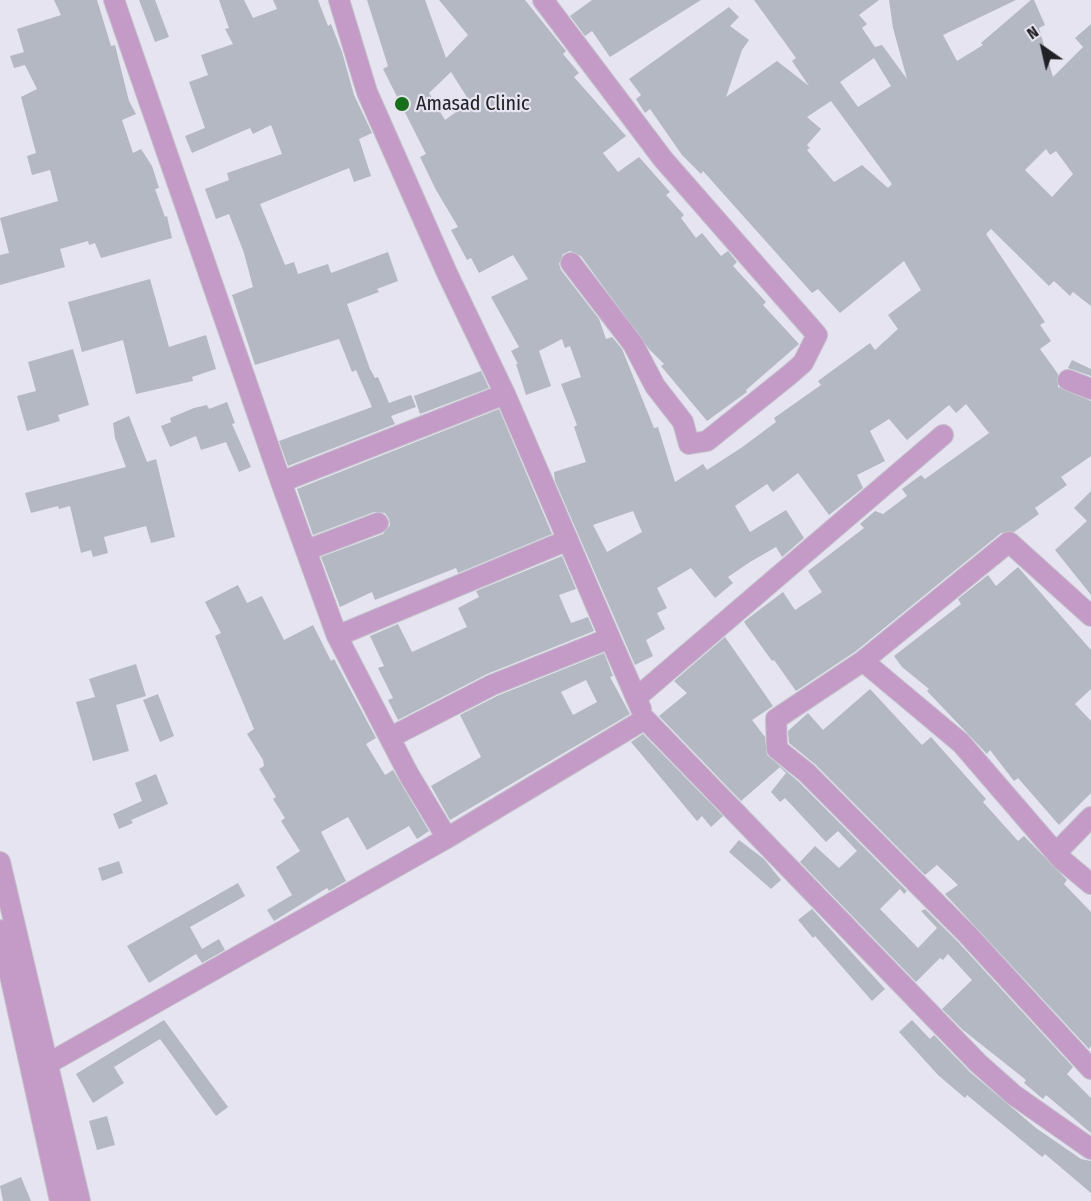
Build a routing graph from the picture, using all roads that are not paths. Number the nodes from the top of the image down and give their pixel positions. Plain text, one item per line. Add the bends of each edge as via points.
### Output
1 (114, 0) edge
2 (339, 0) edge
3 (543, 0) edge
4 (571, 263) dead end
5 (1068, 380) dead end
6 (1091, 389) edge
7 (505, 394) junction
8 (944, 435) dead end
9 (281, 482) junction
10 (378, 523) dead end
11 (567, 540) junction
12 (307, 550) junction
13 (1091, 616) edge
14 (337, 636) junction
15 (610, 638) junction
16 (863, 660) junction
17 (636, 698) junction
18 (645, 719) junction
19 (391, 737) junction
20 (1091, 817) edge
21 (447, 838) junction
22 (1056, 853) junction
23 (0, 862) edge
24 (1091, 884) edge
25 (0, 930) edge
26 (49, 1063) junction
27 (1091, 1069) edge
28 (1091, 1149) edge
29 (60, 1201) edge
30 (80, 1201) edge

1 - 9 street
2 - 7 street via 367,92
3 - 4 street via 663,159 818,335 803,363 788,376 706,441 689,444 683,422 655,386 633,344
5 - 6 street
7 - 9 street
7 - 11 street
8 - 17 street
9 - 12 street
10 - 12 street
11 - 14 street
11 - 15 street
12 - 14 street
13 - 16 street via 1009,542
14 - 19 street
15 - 17 street
15 - 19 street via 492,685
16 - 22 street via 962,743
16 - 27 street via 776,719 777,749 807,773 968,935
17 - 18 street
18 - 21 street
18 - 28 street via 978,1062 1014,1095
19 - 21 street
20 - 22 street
21 - 26 street
22 - 24 street
23 - 26 street
25 - 29 street
26 - 30 street

